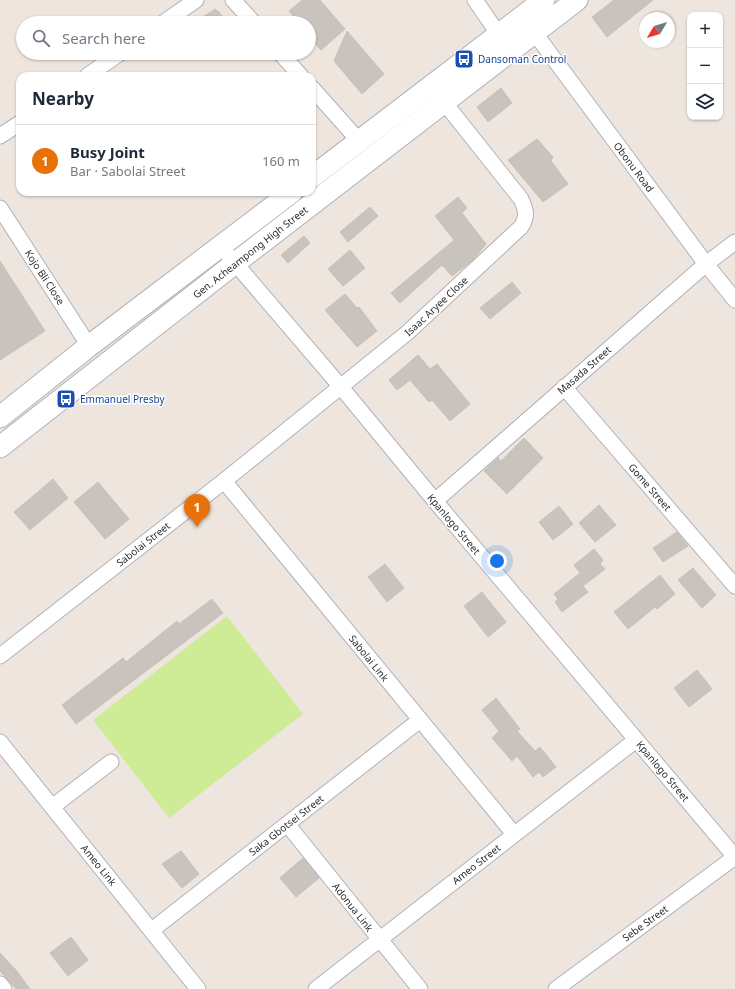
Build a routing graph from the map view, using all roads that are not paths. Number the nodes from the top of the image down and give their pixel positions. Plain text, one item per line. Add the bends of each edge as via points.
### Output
1 (196, 0) edge
2 (233, 0) edge
3 (475, 0) edge
4 (544, 0) edge
5 (577, 0) edge
6 (173, 16) edge
7 (248, 16) edge
8 (534, 32) junction
9 (499, 35) junction
10 (110, 60) edge
11 (286, 60) edge
12 (93, 72) edge
13 (297, 72) edge
14 (316, 92) edge
15 (444, 102) junction
16 (16, 126) edge
17 (0, 136) edge
18 (360, 142) junction
19 (316, 174) edge
20 (287, 196) edge
21 (0, 208) edge
22 (735, 242) edge
23 (221, 245) junction
24 (234, 264) junction
25 (706, 264) junction
26 (735, 300) edge
27 (89, 346) junction
28 (341, 387) junction
29 (564, 387) junction
30 (0, 417) edge
31 (0, 447) edge
32 (224, 481) junction
33 (435, 501) junction
34 (735, 586) edge
35 (0, 656) edge
36 (420, 720) junction
37 (636, 740) junction
38 (0, 742) edge
39 (111, 762) dead end
40 (52, 807) junction
41 (287, 824) junction
42 (514, 834) junction
43 (735, 857) edge
44 (152, 930) junction
45 (380, 940) junction
46 (0, 984) edge
47 (4, 989) edge
48 (198, 989) edge
49 (316, 989) edge
50 (420, 989) edge
51 (556, 989) edge

1 - 6 street
2 - 7 street
3 - 9 street
4 - 9 main road
5 - 8 main road, Gen. Acheampong High Street
8 - 15 main road, Gen. Acheampong High Street
8 - 25 street, Obonu Road
9 - 18 main road
10 - 12 street
11 - 13 street
14 - 18 street
15 - 24 main road, Gen. Acheampong High Street
15 - 28 street, Isaac Aryee Close via 521,199 527,211 526,219 521,227 407,333
16 - 17 street
18 - 19 main road
20 - 23 main road
21 - 27 street, Kojo Bli Close
22 - 25 street, Masada Street
23 - 24 street, Kpanlogo Street
23 - 27 main road
24 - 28 street, Kpanlogo Street
24 - 31 main road, Gen. Acheampong High Street
25 - 26 street, Obonu Road
25 - 29 street, Masada Street
27 - 30 main road
28 - 32 street, Sabolai Street
28 - 33 street, Kpanlogo Street
29 - 33 street, Masada Street
29 - 34 street, Gome Street
32 - 35 street, Sabolai Street
32 - 36 street, Sabolai Link
33 - 37 street, Kpanlogo Street
36 - 41 street, Saka Gbotsei Street
36 - 42 street, Sabolai Link
37 - 42 street, Ameo Street
37 - 43 street, Kpanlogo Street
38 - 40 street, Ameo Link
39 - 40 street
40 - 44 street, Ameo Link
41 - 44 street, Saka Gbotsei Street
41 - 45 street, Adonua Link
42 - 45 street, Ameo Street
43 - 51 street, Sebe Street
44 - 48 street, Ameo Link
45 - 49 street, Ameo Street
45 - 50 street, Adonua Link
46 - 47 street

